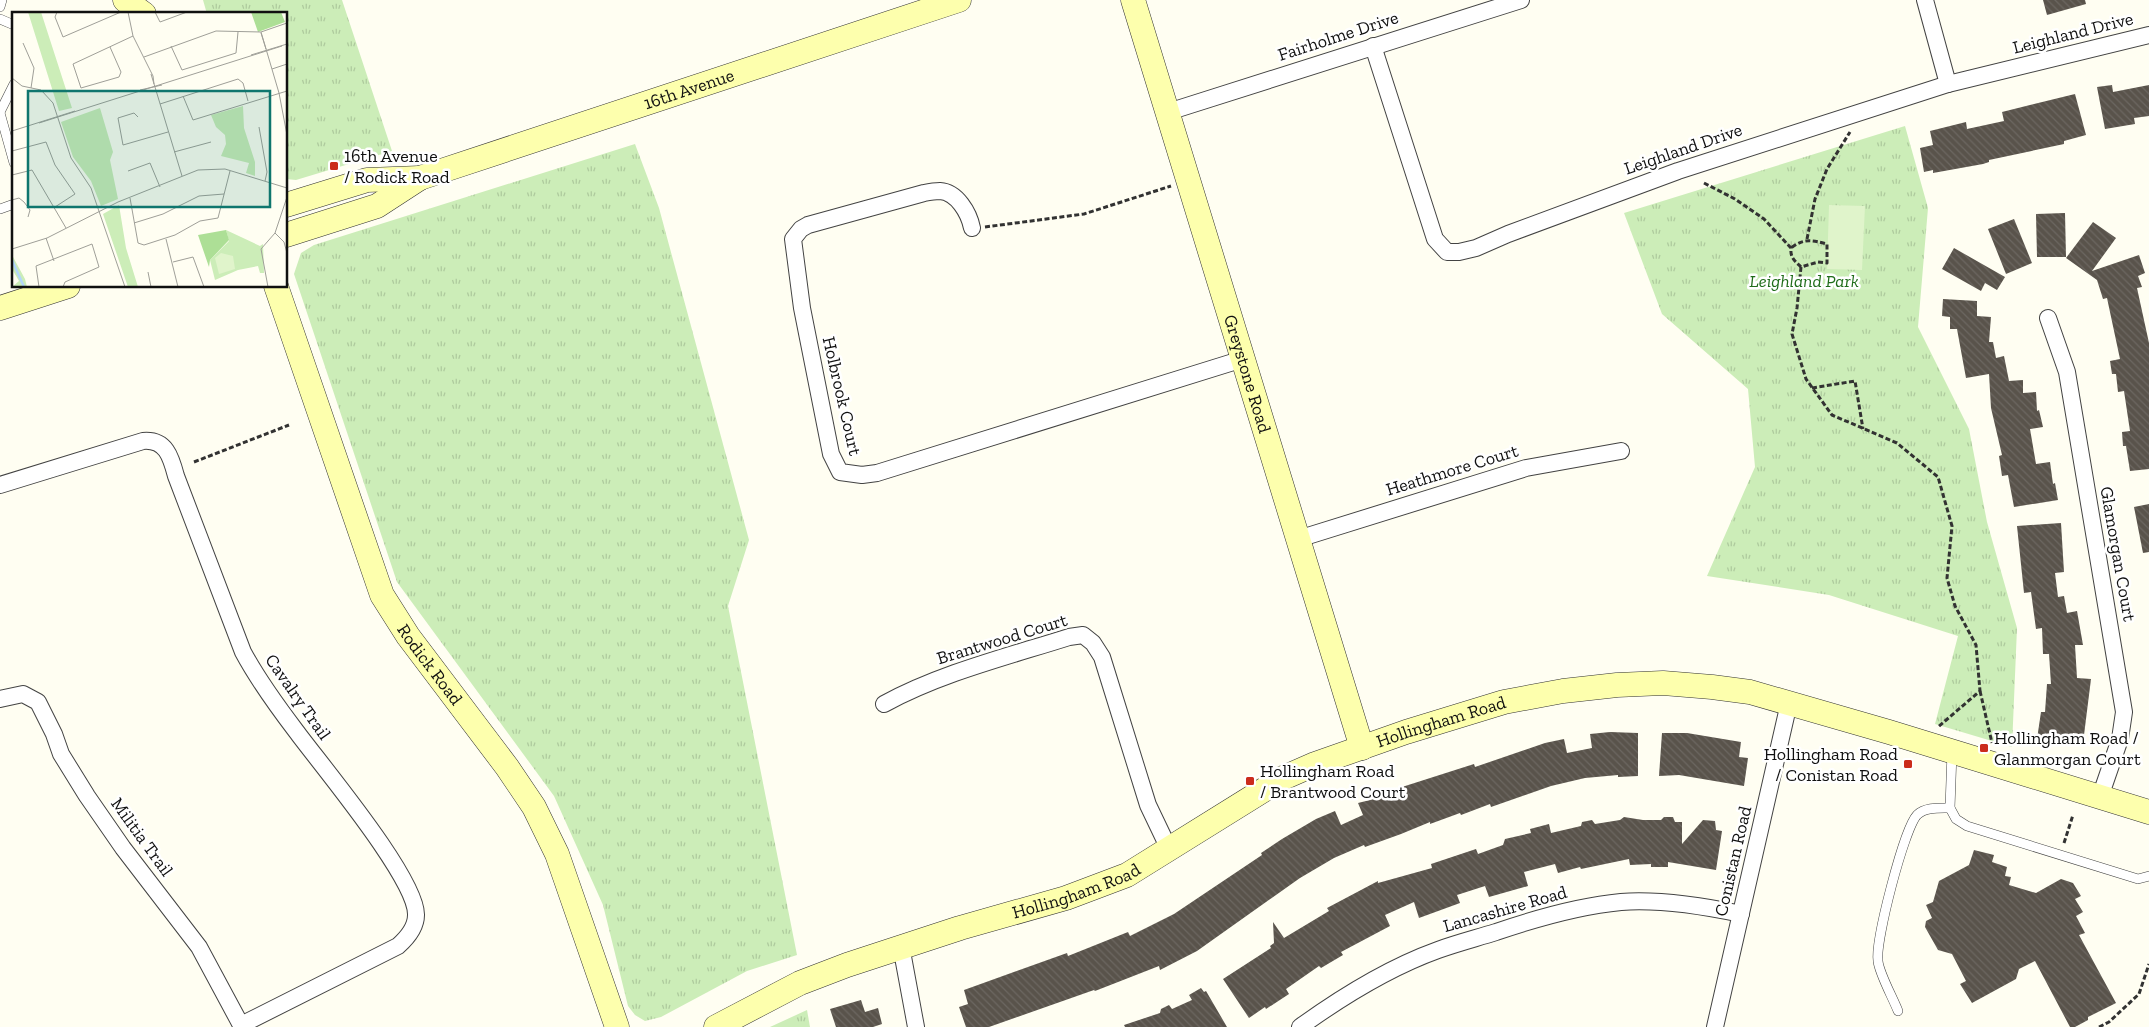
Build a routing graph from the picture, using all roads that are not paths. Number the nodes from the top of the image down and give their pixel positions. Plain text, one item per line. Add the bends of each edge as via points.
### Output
1 (2, 0) edge
2 (125, 0) edge
3 (959, 0) edge
4 (1134, 0) edge
5 (1521, 0) edge
6 (1924, 0) edge
7 (0, 7) edge
8 (141, 12) edge
9 (0, 19) edge
10 (12, 24) edge
11 (2149, 35) edge
12 (1373, 46) junction
13 (1948, 84) junction
14 (12, 88) edge
15 (0, 112) edge
16 (1168, 112) junction
17 (10, 131) edge
18 (12, 147) edge
19 (420, 178) junction
20 (288, 204) edge
21 (12, 205) edge
22 (0, 209) edge
23 (972, 228) road end
24 (288, 234) edge
25 (62, 288) edge
26 (277, 288) edge
27 (0, 308) edge
28 (2048, 318) dead end
29 (1243, 359) junction
30 (1621, 451) dead end
31 (0, 485) edge
32 (1298, 539) junction
33 (0, 698) edge
34 (1789, 703) junction
35 (884, 704) dead end
36 (1362, 748) junction
37 (1952, 751) junction
38 (2100, 797) junction
39 (1950, 808) junction
40 (2149, 812) edge
41 (1169, 849) junction
42 (2149, 876) edge
43 (1741, 914) junction
44 (902, 946) junction
45 (1898, 1011) dead end
46 (241, 1026) edge
47 (617, 1027) edge
48 (716, 1027) edge
49 (916, 1027) edge
50 (1300, 1027) edge
51 (1715, 1027) edge

1 - 7 lane
2 - 8 street
3 - 19 street, 16th Avenue
4 - 16 street, Greystone Road
5 - 12 street, Fairholme Drive
6 - 13 street
9 - 10 lane
11 - 13 street, Leighland Drive
12 - 13 street, Leighland Drive via 1435,240 1447,252 1476,248 1678,171
12 - 16 street, Fairholme Drive
14 - 15 lane
15 - 17 lane
16 - 29 street, Greystone Road
17 - 18 lane
19 - 20 street, 16th Avenue via 367,180
19 - 24 street, 16th Avenue via 377,206
21 - 22 lane
23 - 29 street, Holbrook Court via 962,206 953,196 941,191 808,225 794,239 802,308 831,454 840,472 862,475 877,472
25 - 27 street
26 - 47 street, Rodick Road via 382,595 408,636 502,759 534,807 560,864
28 - 38 street, Glamorgan Court via 2067,372 2124,712 2120,739
29 - 32 street, Greystone Road
30 - 32 street, Heathmore Court via 1526,468
31 - 46 street, Cavalry Trail via 143,440 162,445 171,456 243,652 258,680 400,873 414,903 414,927 398,946
32 - 36 street, Greystone Road
33 - 46 street, Militia Trail via 23,694 38,702 61,754 87,796 199,947
34 - 36 street, Hollingham Road via 1750,692 1712,687 1663,683 1617,685 1504,702
34 - 37 street, Hollingham Road
34 - 43 street, Conistan Road
35 - 41 street, Brantwood Court via 946,676 1083,635 1102,657 1148,805
36 - 41 street, Hollingham Road via 1283,778
37 - 38 street, Hollingham Road
37 - 39 lane
38 - 40 street, Hollingham Road
39 - 42 lane via 1956,819 1967,826 2138,879
39 - 45 lane via 1927,809 1917,815 1907,833 1880,934 1878,962
41 - 44 street, Hollingham Road via 1127,875 1105,884
43 - 50 street, Lancashire Road via 1702,906 1658,903 1622,902 1575,908 1430,953 1347,994
43 - 51 street, Conistan Road
44 - 48 street, Hollingham Road via 800,982
44 - 49 street

